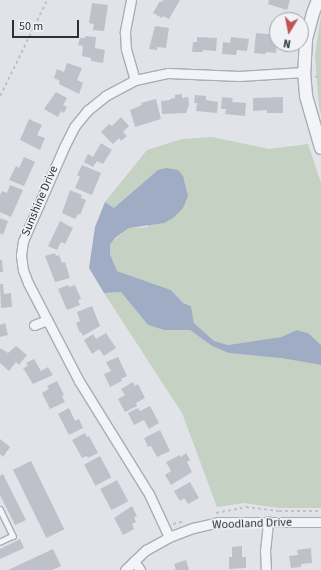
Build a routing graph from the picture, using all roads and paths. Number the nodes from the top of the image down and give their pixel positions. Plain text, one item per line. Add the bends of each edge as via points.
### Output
1 (47, 0) edge
2 (131, 0) edge
3 (318, 0) edge
4 (304, 72) junction
5 (135, 80) junction
6 (0, 96) edge
7 (321, 148) edge
8 (47, 320) junction
9 (34, 325) dead end
10 (0, 509) edge
11 (268, 521) junction
12 (321, 522) edge
13 (169, 537) junction
14 (0, 542) edge
15 (134, 561) junction
16 (125, 570) edge
17 (140, 570) edge
18 (266, 570) edge

1 - 6 path
2 - 5 street via 125,32 126,49
3 - 4 street via 306,39
4 - 5 street, Sunshine Drive via 239,76 168,73
4 - 7 street via 306,96
5 - 8 street, Sunshine Drive via 106,96 88,110 74,128 27,228 21,255 23,270
8 - 9 street
8 - 13 street, Sunshine Drive via 79,381 149,494
10 - 14 lane via 13,536
11 - 12 street, Woodland Drive
11 - 13 street, Woodland Drive via 218,522
11 - 18 street
13 - 15 street, Woodland Drive via 146,550
15 - 16 street, Woodland Drive
15 - 17 street

